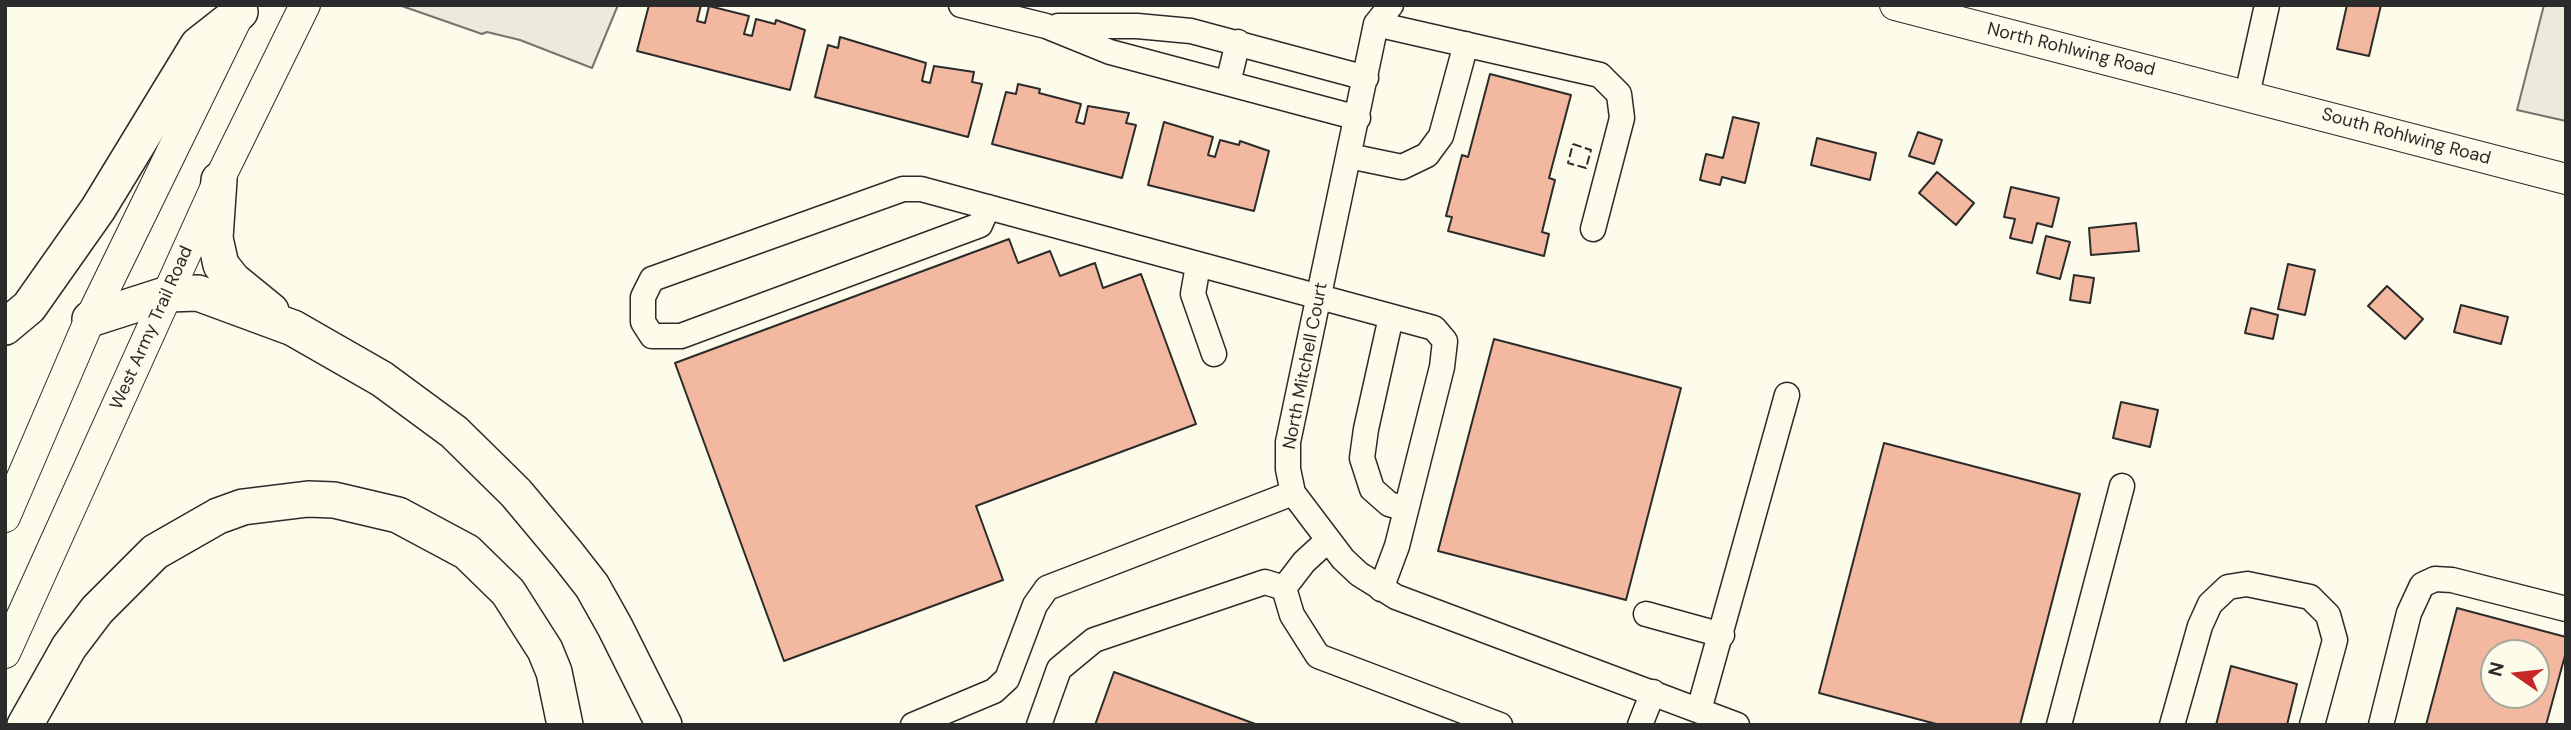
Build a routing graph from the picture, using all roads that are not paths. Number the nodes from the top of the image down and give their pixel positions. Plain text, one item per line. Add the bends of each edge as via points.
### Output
1 (305, 5) edge
2 (961, 5) edge
3 (1391, 5) edge
4 (1895, 5) edge
5 (2267, 5) edge
6 (242, 7) edge
7 (1371, 15) edge
8 (1046, 26) junction
9 (1238, 43) junction
10 (1466, 44) junction
11 (1366, 78) junction
12 (1228, 83) junction
13 (2247, 95) junction
14 (1358, 118) junction
15 (1349, 156) junction
16 (2566, 179) edge
17 (219, 180) junction
18 (988, 207) junction
19 (1593, 229) dead end
20 (1198, 265) junction
21 (168, 294) junction
22 (1319, 298) junction
23 (1391, 317) junction
24 (90, 319) junction
25 (5, 327) edge
26 (293, 328) junction
27 (1214, 354) dead end
28 (1787, 395) dead end
29 (2122, 486) dead end
30 (1293, 493) junction
31 (1406, 509) junction
32 (5, 517) edge
33 (1328, 540) junction
34 (1284, 588) junction
35 (1381, 589) junction
36 (2566, 609) edge
37 (1646, 614) dead end
38 (1722, 635) junction
39 (5, 653) edge
40 (1653, 692) junction
41 (1699, 710) junction
42 (25, 725) edge
43 (565, 725) edge
44 (664, 725) edge
45 (913, 725) edge
46 (1039, 725) edge
47 (1500, 725) edge
48 (1640, 725) edge
49 (1737, 725) edge
50 (2059, 725) edge
51 (2172, 725) edge
52 (2312, 725) edge
53 (2381, 725) edge

1 - 17 main road, West Army Trail Road
2 - 8 street
3 - 7 street, North Mitchell Court
4 - 13 main road, North Rohlwing Road
5 - 13 street
6 - 24 main road
6 - 25 highway via 198,46 98,209 29,307
7 - 10 street
7 - 11 street, North Mitchell Court
8 - 9 street via 1137,26 1191,31
8 - 12 street via 1110,52
9 - 11 street
9 - 12 street
10 - 15 street via 1441,136 1427,155 1402,167
10 - 19 street via 1600,75 1619,94 1622,118
11 - 14 street, North Mitchell Court
12 - 14 street
13 - 16 main road, South Rohlwing Road
14 - 15 street, North Mitchell Court
15 - 22 street, North Mitchell Court
17 - 21 main road, West Army Trail Road
17 - 26 highway via 215,238 221,265
18 - 18 street via 980,225 681,336 652,336 643,322 643,297 652,279 903,189 921,189
18 - 20 street
20 - 22 street
20 - 27 street via 1193,294
21 - 24 highway
21 - 26 highway via 198,293
21 - 39 main road, West Army Trail Road
22 - 23 street
22 - 30 street, North Mitchell Court via 1288,442
23 - 31 street via 1363,458 1372,489 1389,504
23 - 31 street via 1434,328 1445,341
24 - 32 main road
26 - 44 highway via 382,379 454,432 516,494 592,586
28 - 38 street
29 - 50 street
30 - 33 street, North Mitchell Court
30 - 45 street via 1047,588 1035,605 1001,685
31 - 35 street
33 - 34 street
33 - 35 street, North Mitchell Court via 1359,574
34 - 46 street via 1265,582 1094,640 1059,669
34 - 47 street via 1292,615 1318,656
35 - 40 street, North Mitchell Court
36 - 53 street via 2452,580 2435,579 2423,585 2409,613
37 - 38 street
38 - 41 street
40 - 41 street, North Mitchell Court
40 - 48 street
41 - 49 street, North Mitchell Court
42 - 43 highway via 90,619 155,552 218,516 308,499 334,500 398,515 475,559 508,592 545,650
51 - 52 street via 2210,604 2228,587 2247,584 2310,597 2328,615 2335,639

